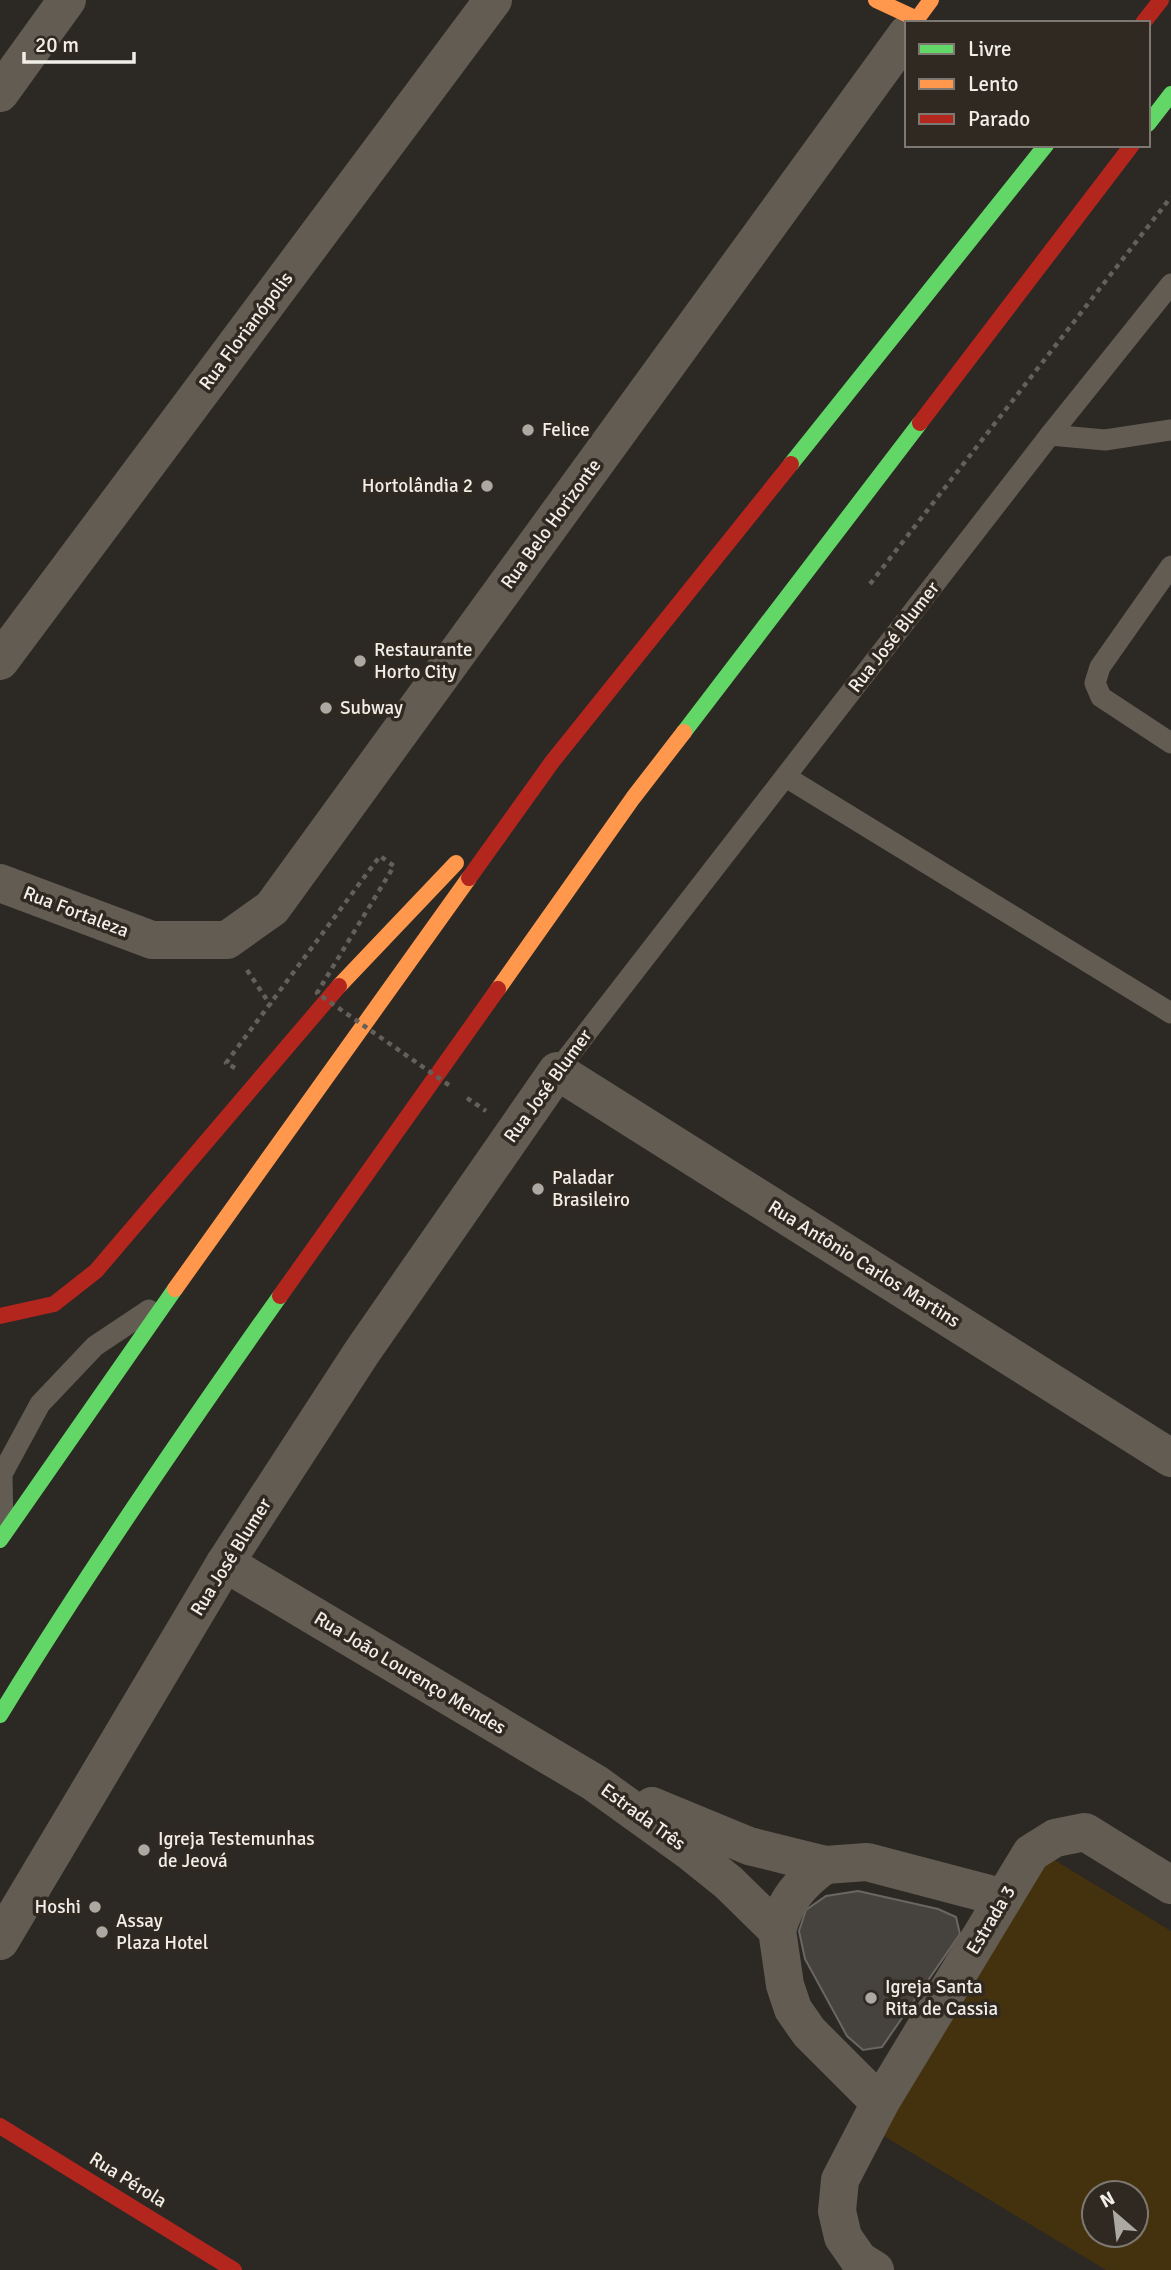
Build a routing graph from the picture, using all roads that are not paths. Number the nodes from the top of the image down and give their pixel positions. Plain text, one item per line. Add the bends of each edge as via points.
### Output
1 (67, 0) edge
2 (493, 0) edge
3 (876, 0) edge
4 (1161, 0) edge
5 (917, 19) edge
6 (1145, 21) edge
7 (905, 36) edge
8 (0, 93) edge
9 (1171, 94) edge
10 (1150, 121) edge
11 (1044, 147) edge
12 (1130, 147) edge
13 (1171, 284) edge
14 (1171, 430) edge
15 (1050, 435) junction
16 (1171, 566) edge
17 (0, 661) edge
18 (1171, 743) edge
19 (552, 762) junction
20 (786, 777) junction
21 (0, 883) edge
22 (152, 940) joint
23 (1171, 1013) edge
24 (556, 1070) junction
25 (171, 1295) junction
26 (0, 1316) edge
27 (1171, 1458) edge
28 (2, 1537) edge
29 (225, 1563) junction
30 (0, 1715) edge
31 (595, 1783) junction
32 (825, 1865) junction
33 (1171, 1885) edge
34 (1004, 1898) junction
35 (776, 1930) junction
36 (0, 1941) edge
37 (880, 2103) junction
38 (0, 2126) edge
39 (233, 2270) edge
40 (876, 2270) edge

1 - 8 street
2 - 17 street, Rua Florianópolis
3 - 5 main road
4 - 6 main road
7 - 22 street, Rua Belo Horizonte via 272,908 227,940
9 - 10 main road
11 - 19 main road
12 - 30 main road via 634,798 194,1417
13 - 15 lane, Rua José Blumer
14 - 15 lane via 1105,440
15 - 20 lane, Rua José Blumer
16 - 18 lane via 1100,667 1095,683 1101,697
19 - 25 main road
19 - 26 main road via 342,982 96,1271 54,1304
20 - 23 lane
20 - 24 lane, Rua José Blumer
21 - 22 street, Rua Fortaleza
24 - 27 street, Rua Antônio Carlos Martins
24 - 29 street, Rua José Blumer via 362,1352
25 - 28 main road
25 - 28 lane via 95,1346 40,1404 2,1474
29 - 31 street, Rua João Lourenço Mendes
29 - 36 street, Rua José Blumer
31 - 32 street, Estrada Três via 749,1846
31 - 35 street, Estrada Três via 728,1882
32 - 34 street, Estrada Três via 867,1862
32 - 35 street via 805,1879 784,1906
33 - 34 street, Estrada 3 via 1085,1832 1055,1838 1031,1853
34 - 37 street, Estrada 3
35 - 37 street via 793,2009 809,2032
37 - 40 street, Estrada 3 via 840,2180 837,2211 843,2236 859,2260
38 - 39 main road, Rua Pérola

